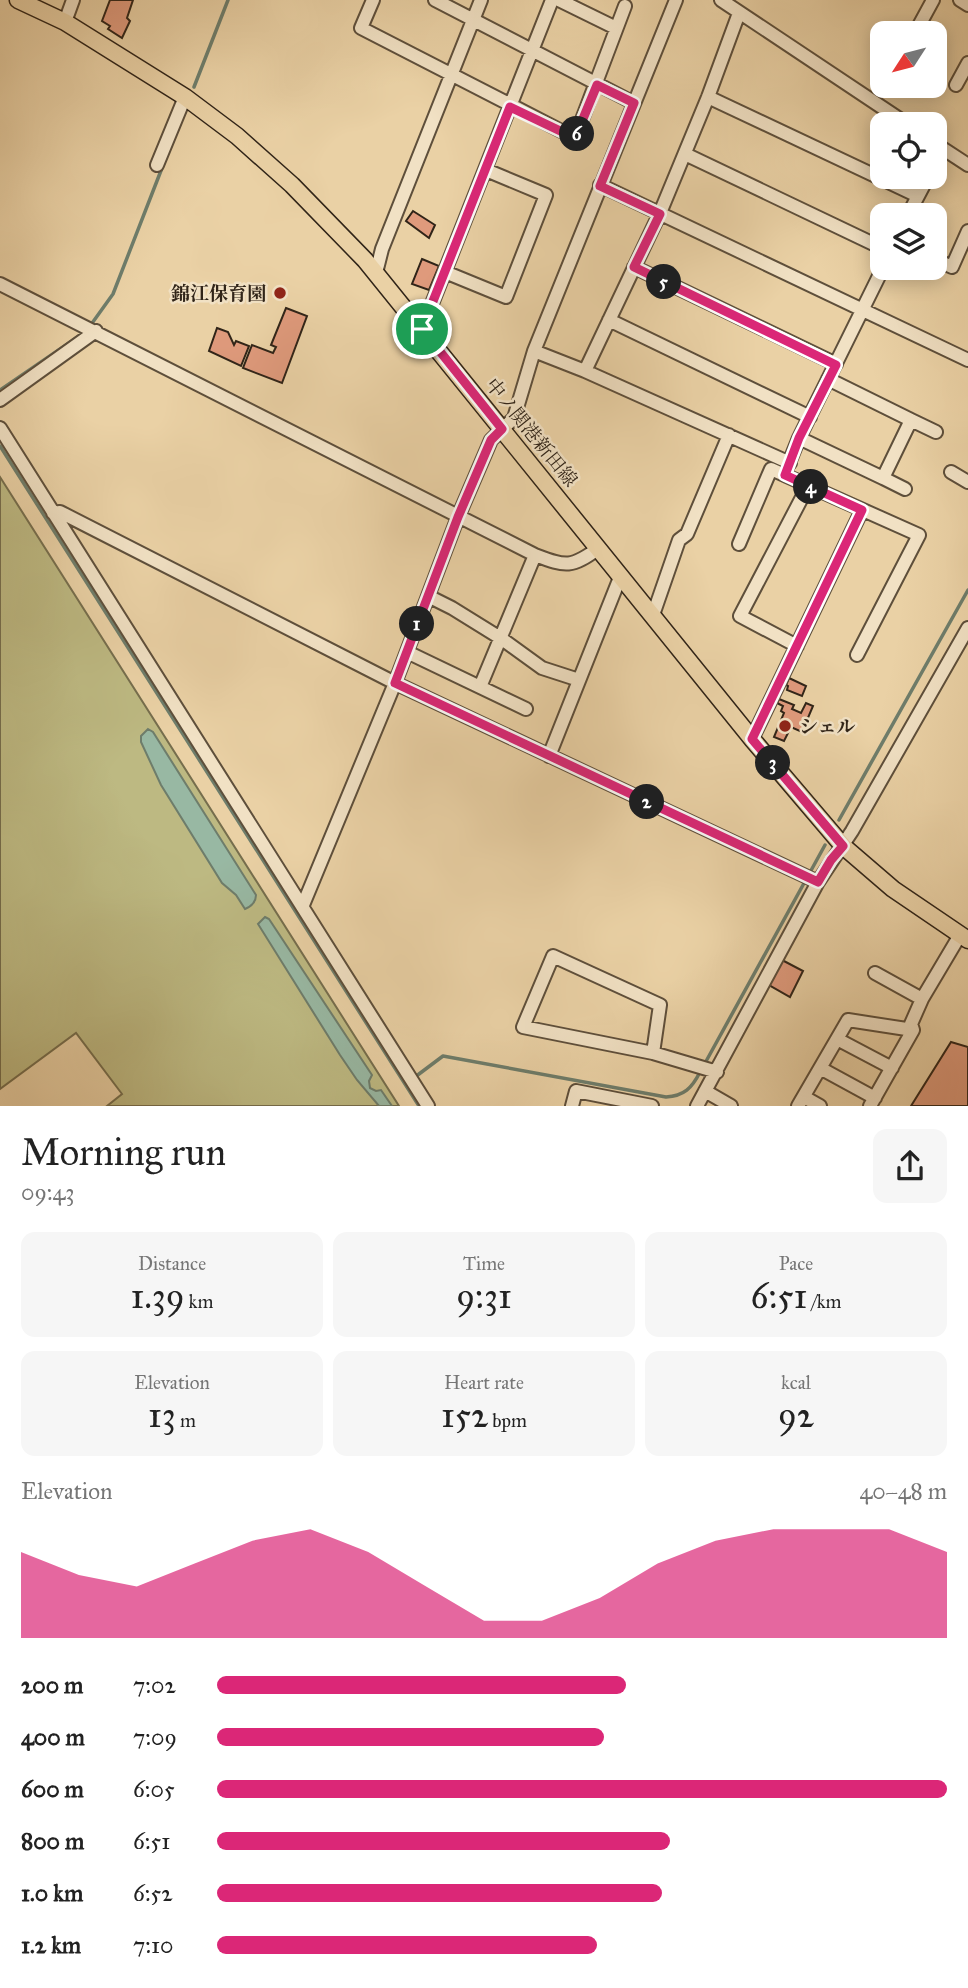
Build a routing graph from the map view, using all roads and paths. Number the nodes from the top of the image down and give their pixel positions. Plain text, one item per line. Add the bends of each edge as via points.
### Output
1 (19, 0) edge
2 (73, 0) edge
3 (373, 0) edge
4 (435, 0) edge
5 (481, 0) edge
6 (552, 0) edge
7 (559, 0) edge
8 (676, 0) edge
9 (721, 0) edge
10 (933, 0) edge
11 (960, 0) edge
12 (968, 5) edge
13 (625, 6) dead end
14 (739, 13) junction
15 (473, 20) junction
16 (922, 21) edge
17 (65, 22) junction
18 (616, 28) junction
19 (532, 52) junction
20 (968, 63) edge
21 (451, 75) junction
22 (597, 85) junction
23 (956, 85) dead end
24 (185, 97) junction
25 (708, 97) junction
26 (634, 103) junction
27 (510, 107) junction
28 (889, 112) edge
29 (947, 151) edge
30 (685, 154) junction
31 (158, 165) dead end
32 (968, 165) edge
33 (486, 170) junction
34 (600, 186) junction
35 (922, 189) edge
36 (918, 196) junction
37 (914, 203) edge
38 (660, 214) junction
39 (968, 232) edge
40 (870, 242) edge
41 (947, 265) edge
42 (634, 267) junction
43 (444, 272) junction
44 (376, 273) junction
45 (877, 280) edge
46 (0, 284) edge
47 (863, 310) junction
48 (609, 320) junction
49 (422, 329) junction
50 (96, 331) junction
51 (534, 351) junction
52 (968, 359) edge
53 (836, 365) junction
54 (585, 371) junction
55 (828, 379) junction
56 (0, 400) edge
57 (810, 417) junction
58 (911, 420) junction
59 (0, 428) edge
60 (502, 429) junction
61 (936, 432) dead end
62 (729, 435) junction
63 (799, 438) junction
64 (787, 469) junction
65 (951, 472) dead end
66 (883, 478) junction
67 (968, 482) edge
68 (808, 486) junction
69 (905, 489) dead end
70 (862, 510) junction
71 (53, 513) junction
72 (458, 517) junction
73 (739, 544) dead end
74 (599, 548) junction
75 (535, 555) junction
76 (621, 575) junction
77 (428, 596) junction
78 (653, 615) junction
79 (968, 628) edge
80 (502, 639) junction
81 (797, 646) junction
82 (407, 652) junction
83 (857, 655) dead end
84 (579, 680) junction
85 (395, 683) junction
86 (480, 687) junction
87 (526, 709) dead end
88 (752, 739) junction
89 (549, 756) junction
90 (843, 846) junction
91 (818, 882) junction
92 (303, 905) junction
93 (964, 938) edge
94 (875, 972) dead end
95 (922, 999) junction
96 (913, 1030) junction
97 (837, 1039) junction
98 (653, 1054) junction
99 (820, 1068) junction
100 (891, 1068) junction
101 (717, 1072) junction
102 (705, 1091) junction
103 (801, 1101) edge
104 (872, 1102) edge
105 (428, 1106) edge
106 (572, 1106) edge
107 (652, 1106) edge
108 (697, 1106) edge
109 (730, 1106) edge
110 (820, 1106) edge

1 - 17 main road, 中ノ関港新田線
2 - 17 street
3 - 21 street via 361,28
4 - 15 street
5 - 15 street
6 - 19 street
7 - 18 street
8 - 26 street
9 - 14 street
10 - 16 street
11 - 12 street
13 - 18 street
14 - 25 street
14 - 28 street
15 - 19 street
15 - 21 street
17 - 24 main road, 中ノ関港新田線
18 - 22 street
19 - 22 street
19 - 27 street
20 - 23 street
21 - 27 street
21 - 44 street
22 - 26 street
22 - 27 street via 575,138
24 - 31 street
24 - 44 main road, 中ノ関港新田線 via 292,185
25 - 30 street
25 - 36 street
26 - 34 street
27 - 33 street
29 - 32 street
30 - 38 street
30 - 40 street
33 - 43 street
33 - 43 street via 546,195 506,298
34 - 38 street
34 - 51 street
35 - 36 street
36 - 37 street
38 - 42 street
38 - 47 street
39 - 41 street via 952,267
42 - 48 street
42 - 53 street
43 - 49 street
44 - 49 main road, 中ノ関港新田線
45 - 47 street
46 - 50 street
47 - 52 street
47 - 53 street
48 - 54 street
48 - 57 street
49 - 60 main road, 中ノ関港新田線
50 - 56 street
50 - 72 street
51 - 54 street
51 - 60 street via 514,418
53 - 55 street
54 - 62 street
55 - 57 street
55 - 58 street
57 - 63 street
58 - 61 street
58 - 66 street
59 - 71 street
60 - 72 street via 491,440
60 - 74 main road, 中ノ関港新田線
62 - 64 street
62 - 78 street via 687,534 679,540
63 - 64 street
63 - 66 street
64 - 68 street
64 - 73 street via 771,469
65 - 67 street
66 - 69 street
68 - 70 street
68 - 81 street via 740,616
70 - 81 street
70 - 83 street via 919,536
71 - 85 street via 60,512
71 - 92 street
72 - 75 street
72 - 77 street
74 - 75 street via 578,564 559,564
74 - 76 main road, 中ノ関港新田線
75 - 80 street
76 - 78 main road, 中ノ関港新田線
76 - 84 street
77 - 80 street
77 - 82 street
78 - 88 main road, 中ノ関港新田線
79 - 90 street
80 - 84 street via 542,668
80 - 86 street
81 - 88 street
82 - 85 street
82 - 86 street
84 - 89 street
85 - 89 street
85 - 92 street
86 - 87 street
88 - 90 main road, 中ノ関港新田線
89 - 91 street
90 - 91 street
90 - 93 main road, 中ノ関港新田線 via 893,889
91 - 101 street
92 - 105 street
93 - 95 street
94 - 95 street
95 - 96 street via 911,1024
96 - 97 street via 848,1020
96 - 100 street
97 - 99 street
97 - 100 street
98 - 98 street via 521,1033 553,956 660,1005
98 - 101 street
99 - 103 street
99 - 104 street
100 - 104 street
101 - 102 street
102 - 108 street
102 - 109 street
103 - 110 street
106 - 107 street via 576,1091

